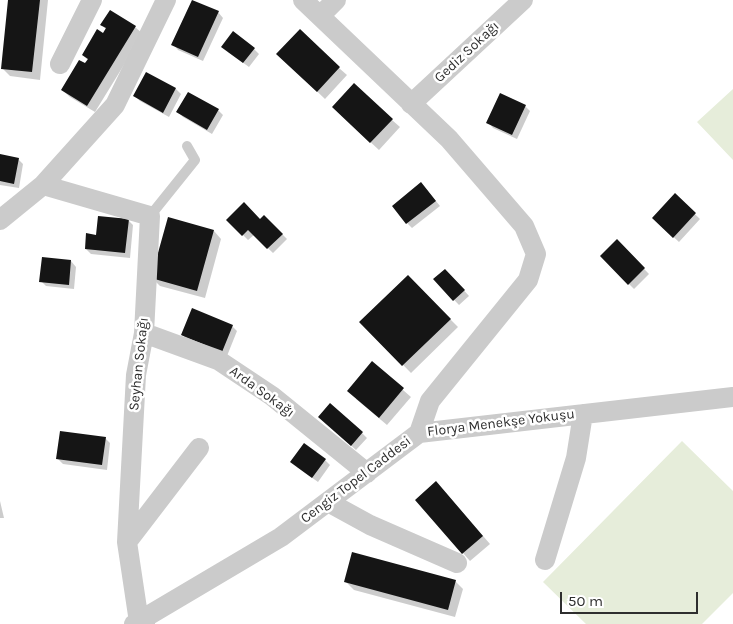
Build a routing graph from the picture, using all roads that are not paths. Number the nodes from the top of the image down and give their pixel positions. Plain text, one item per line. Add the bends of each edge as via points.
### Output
1 (92, 0) edge
2 (166, 0) edge
3 (303, 0) edge
4 (336, 0) edge
5 (523, 0) edge
6 (320, 16) junction
7 (60, 64) dead end
8 (411, 104) junction
9 (188, 146) dead end
10 (43, 185) junction
11 (150, 216) junction
12 (0, 220) edge
13 (144, 333) junction
14 (733, 397) edge
15 (583, 414) junction
16 (419, 433) junction
17 (199, 448) dead end
18 (367, 474) junction
19 (328, 502) junction
20 (127, 542) junction
21 (545, 560) dead end
22 (457, 563) dead end
23 (140, 623) edge

1 - 7 street
2 - 10 street via 114,105
3 - 6 street
4 - 6 street
5 - 8 street, Gediz Sokağı
6 - 8 street
8 - 16 street, Cengiz Topel Caddesi via 449,139 524,226 536,254 528,280 430,401
9 - 11 lane via 195,160
10 - 11 street
10 - 12 street
11 - 13 street, Seyhan Sokağı
13 - 18 street, Arda Sokağı via 218,360 272,396
13 - 20 street, Seyhan Sokağı via 136,375
14 - 15 street, Florya Menekşe Yokuşu
15 - 16 street, Florya Menekşe Yokuşu
15 - 21 street, Florya Menekşe Yokuşu via 576,458
16 - 18 street, Cengiz Topel Caddesi
17 - 20 street
18 - 19 street, Cengiz Topel Caddesi
19 - 22 street via 370,525
19 - 23 street, Cengiz Topel Caddesi via 281,537
20 - 23 street, Seyhan Sokağı

